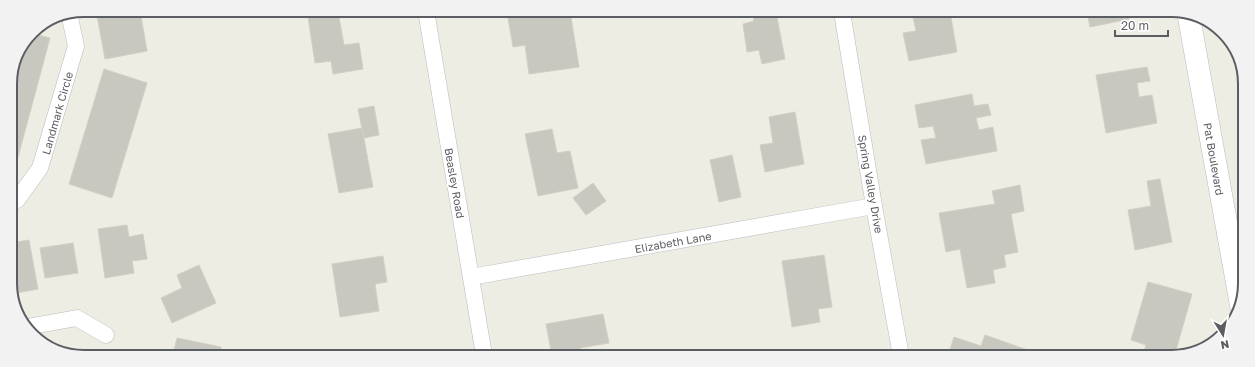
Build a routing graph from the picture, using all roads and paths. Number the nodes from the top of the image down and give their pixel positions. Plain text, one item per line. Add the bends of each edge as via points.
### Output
1 (427, 17) edge
2 (843, 17) edge
3 (70, 18) edge
4 (1189, 19) edge
5 (17, 200) edge
6 (874, 206) junction
7 (472, 277) junction
8 (1238, 286) edge
9 (34, 327) edge
10 (106, 335) dead end
11 (483, 350) edge
12 (901, 350) edge

1 - 7 street, Beasley Road
2 - 6 street, Spring Valley Drive
3 - 5 street, Landmark Circle via 76,46 40,168
4 - 8 street, Pat Boulevard
6 - 7 street, Elizabeth Lane
6 - 12 street, Spring Valley Drive
7 - 11 street, Beasley Road
9 - 10 street via 77,318

